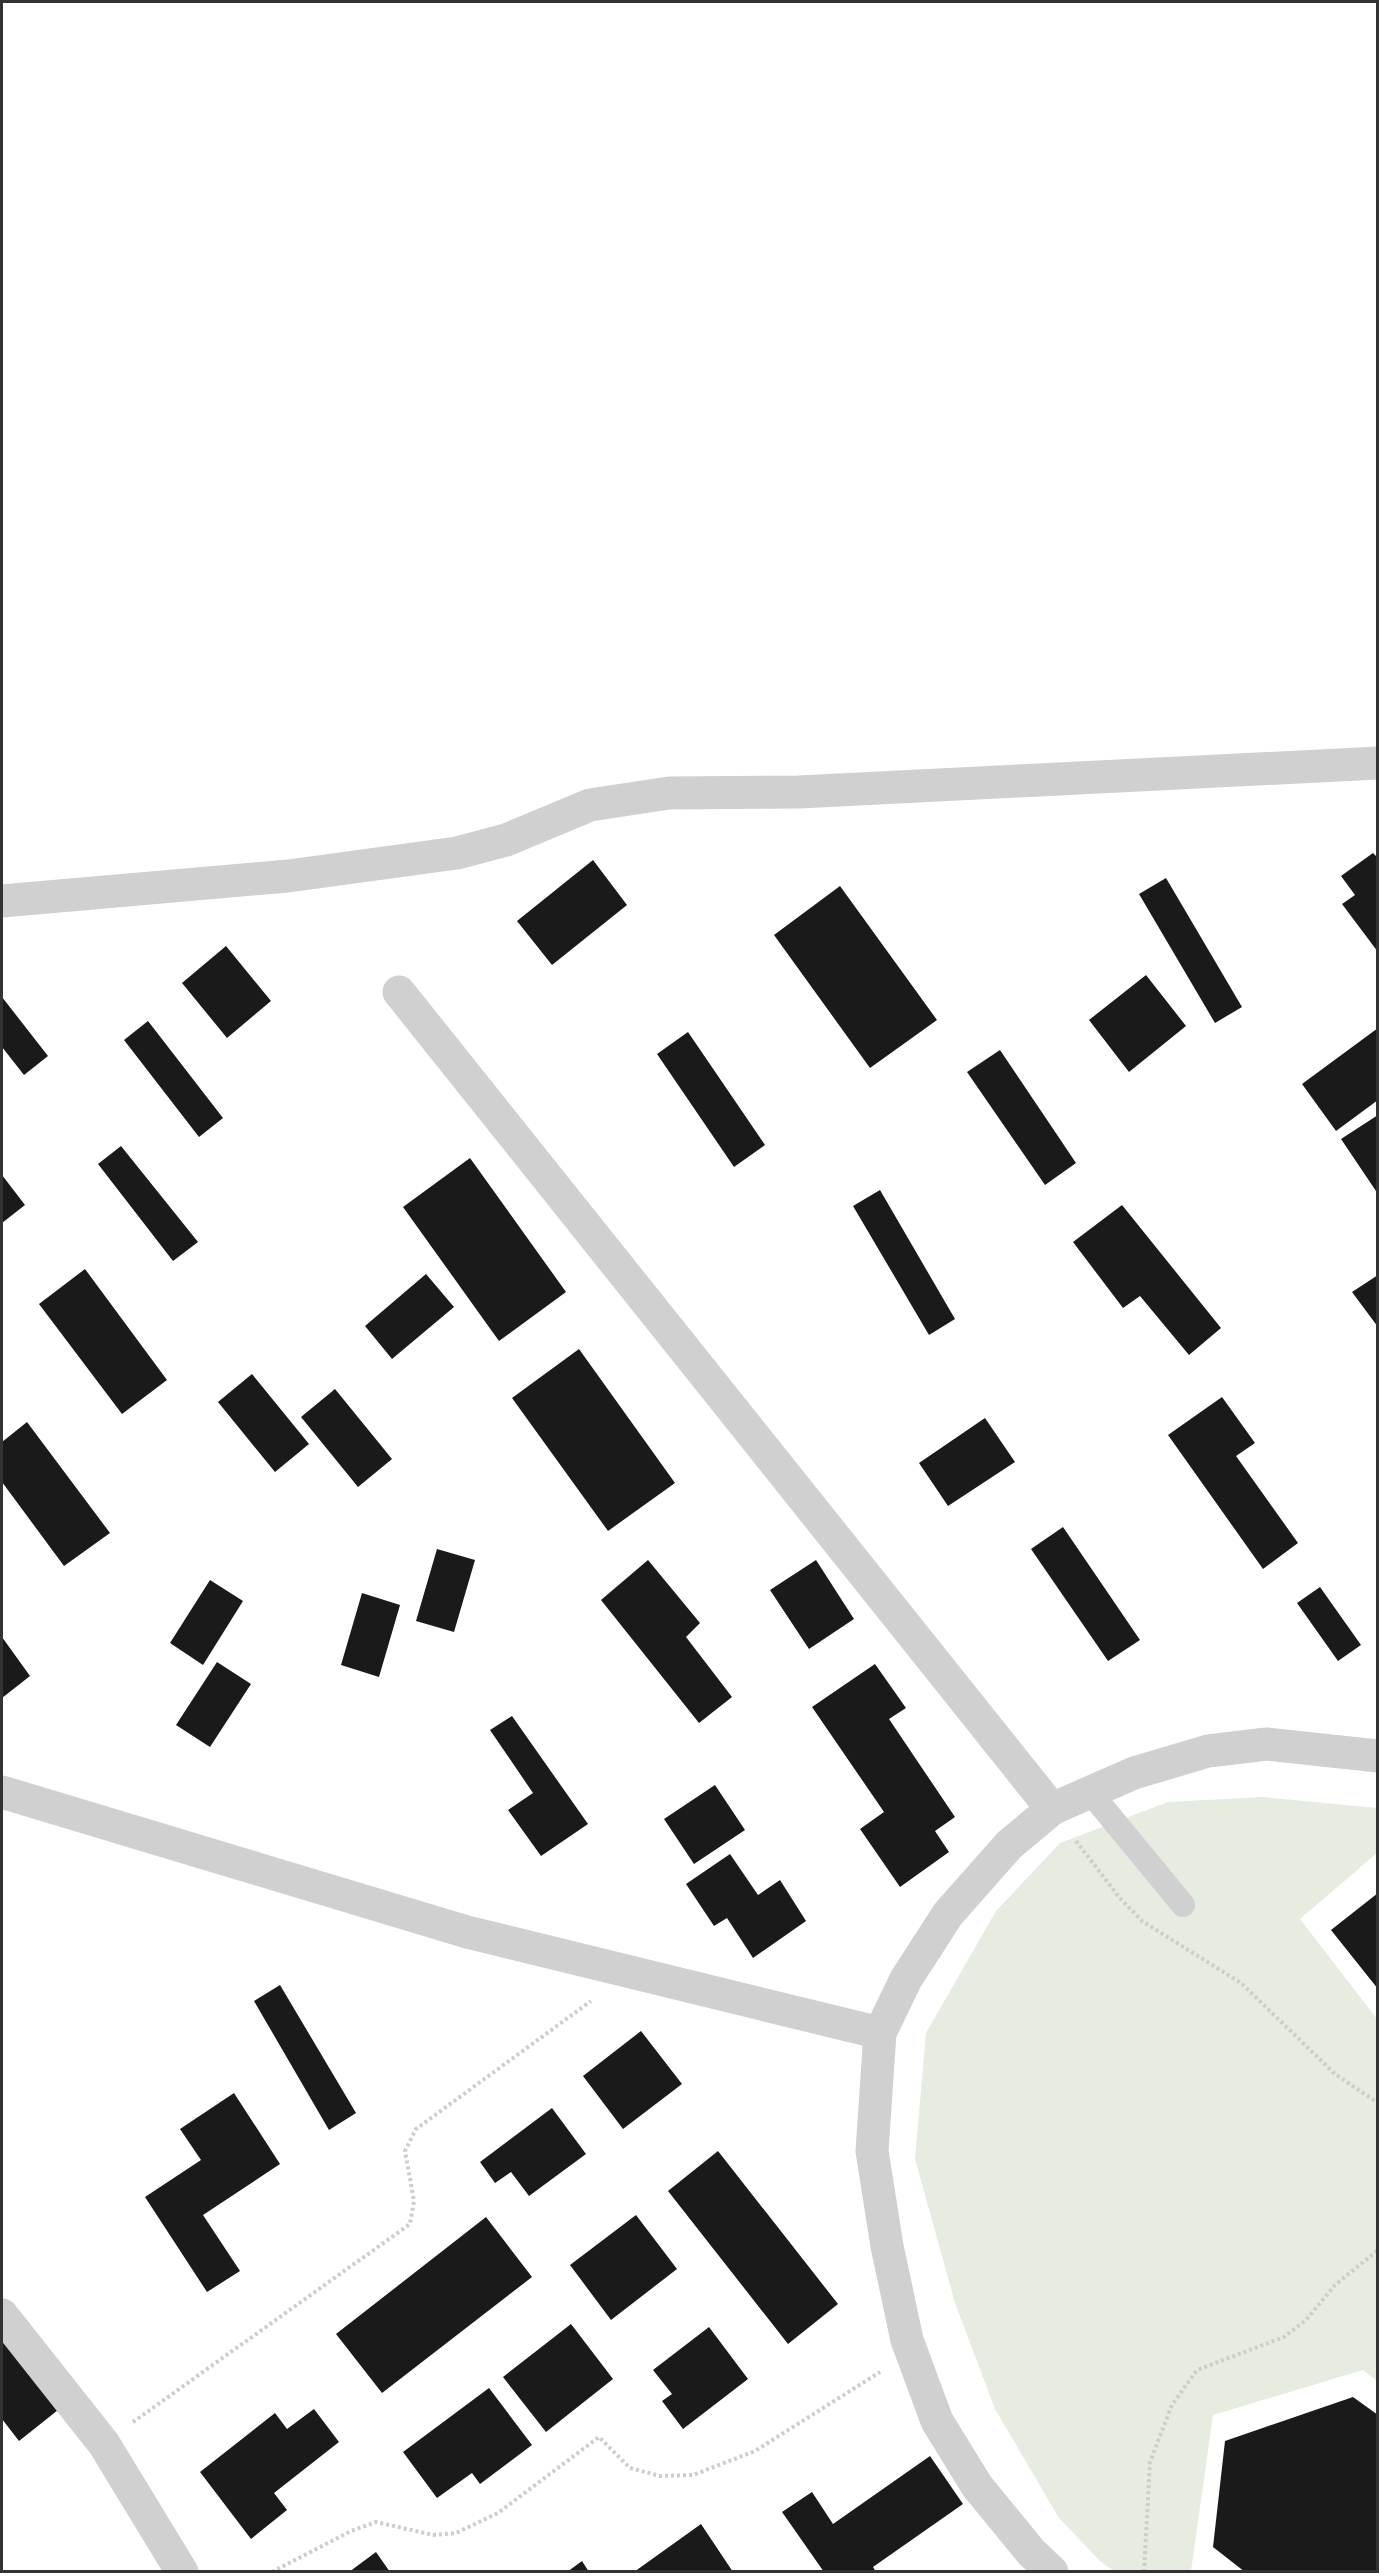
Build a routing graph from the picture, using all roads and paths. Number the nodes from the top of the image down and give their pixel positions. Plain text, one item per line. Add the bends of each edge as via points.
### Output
1 (1377, 763) edge
2 (2, 901) edge
3 (399, 992) dead end
4 (1377, 1756) edge
5 (2, 1792) edge
6 (1090, 1792) junction
7 (1052, 1809) junction
8 (1183, 1905) dead end
9 (631, 1972) junction
10 (880, 2033) junction
11 (1377, 2103) edge
12 (1377, 2250) edge
13 (2, 2315) edge
14 (912, 2352) junction
15 (104, 2444) junction
16 (182, 2571) edge
17 (272, 2571) edge
18 (1052, 2571) edge
19 (1144, 2571) edge

1 - 2 street via 799,792 669,793 590,805 506,840 457,854 288,876
3 - 7 street
4 - 6 street via 1267,1744 1208,1751 1134,1773
5 - 9 street via 467,1932
6 - 7 street
6 - 8 lane
7 - 10 street via 1009,1845 948,1914 906,1979
7 - 11 path via 1142,1921 1241,1983 1335,2074
9 - 10 street
9 - 15 path via 416,2129 405,2151 414,2201 410,2224
10 - 14 street via 872,2151 887,2246
12 - 19 path via 1335,2285 1306,2320 1284,2337 1197,2370 1172,2405 1150,2462
13 - 15 street
14 - 17 path via 755,2451 693,2475 660,2476 630,2468 599,2437 498,2513 456,2533 433,2535 376,2522
14 - 18 street via 937,2421 977,2486 1031,2552
15 - 16 street

